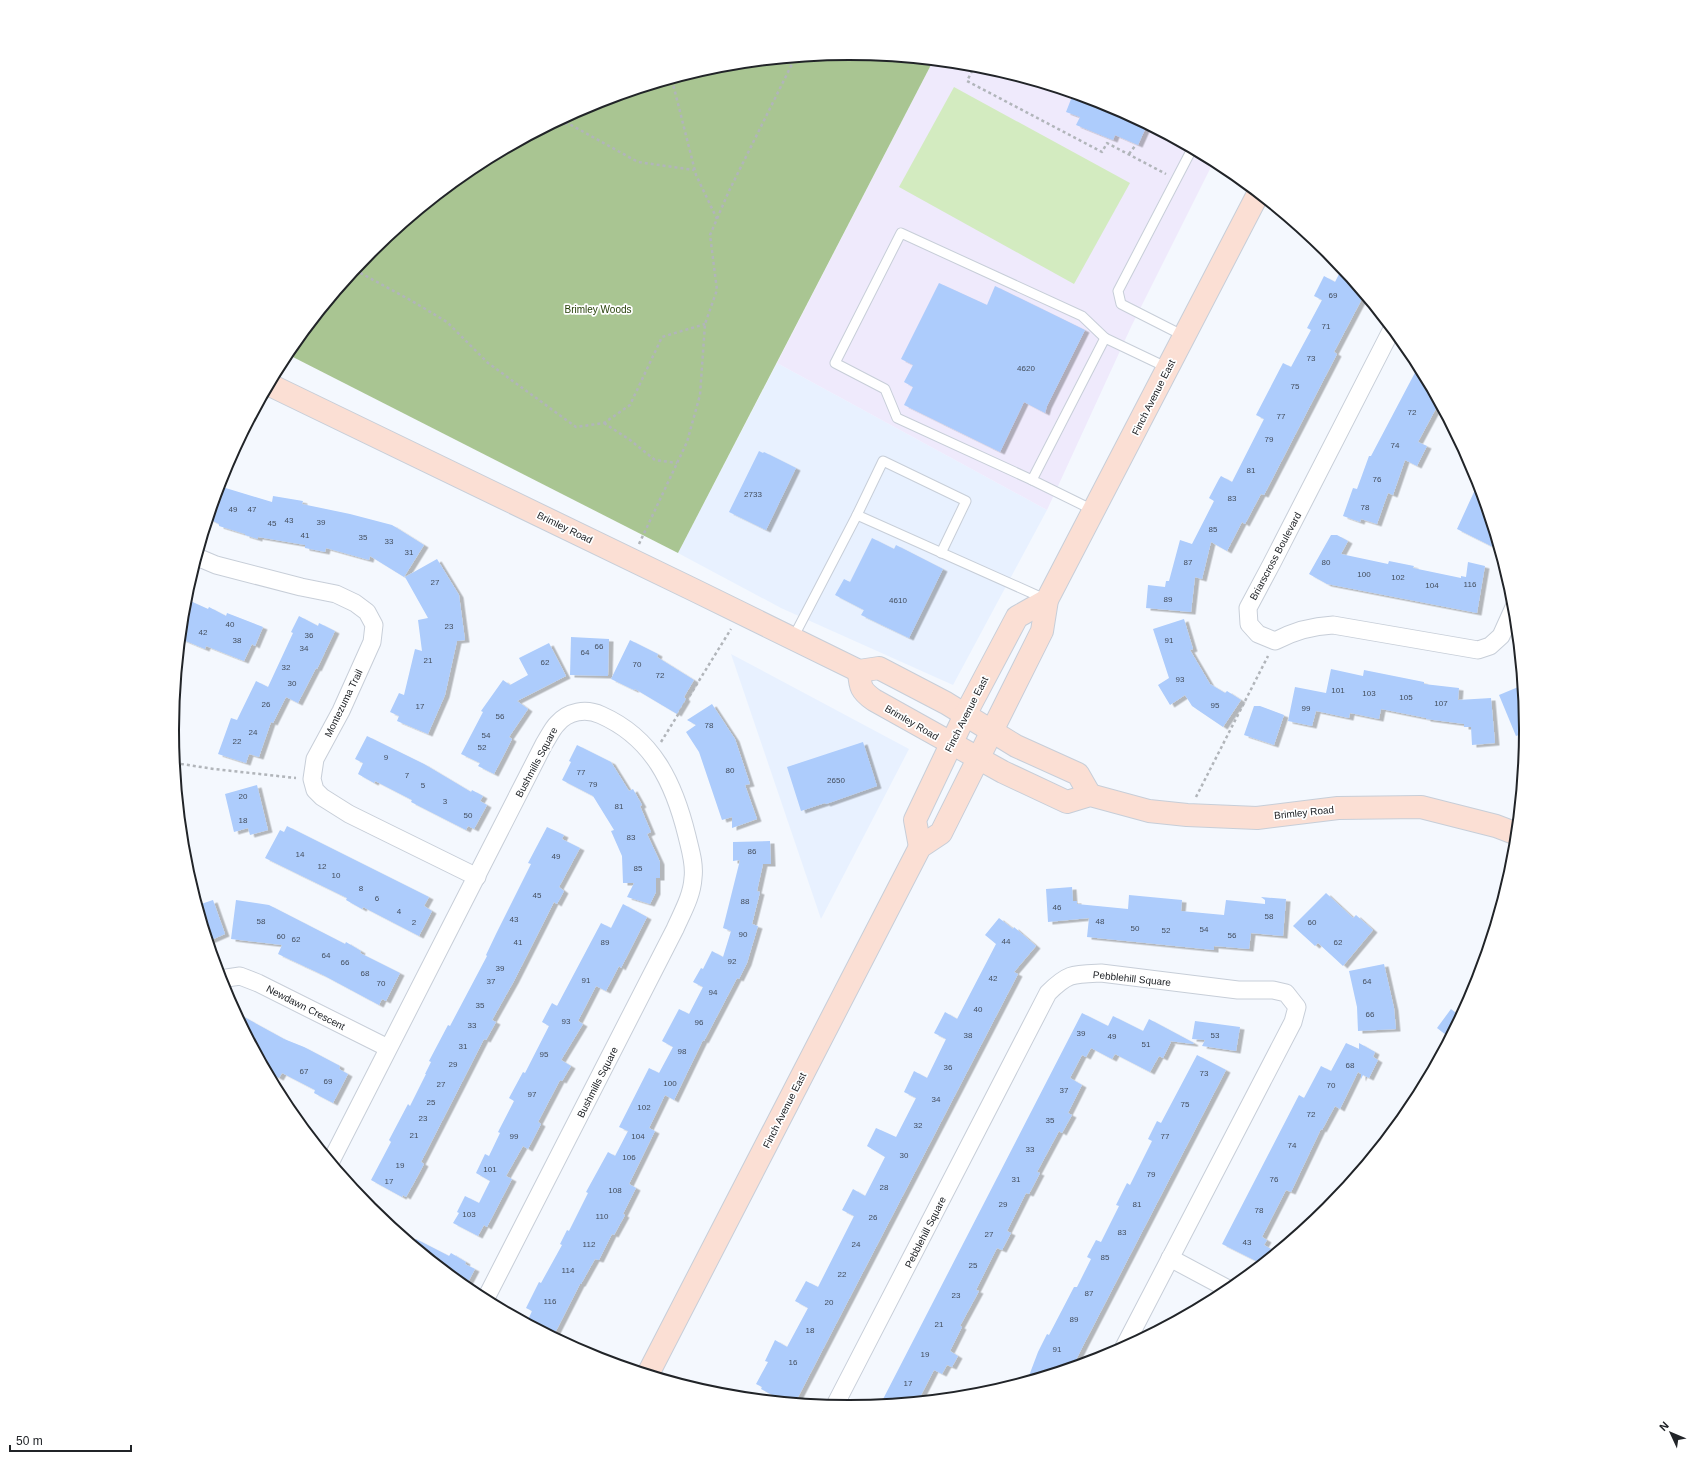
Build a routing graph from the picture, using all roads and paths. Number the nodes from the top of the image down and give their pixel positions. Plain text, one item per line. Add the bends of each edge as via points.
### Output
1 (793, 63) edge
2 (972, 72) edge
3 (673, 84) edge
4 (565, 124) edge
5 (1135, 146) dead end
6 (1190, 153) edge
7 (1129, 154) junction
8 (694, 170) junction
9 (1176, 179) junction
10 (1256, 198) edge
11 (717, 220) junction
12 (360, 272) edge
13 (705, 324) junction
14 (1389, 333) edge
15 (1184, 336) junction
16 (1105, 338) junction
17 (1168, 368) junction
18 (274, 387) edge
19 (604, 423) junction
20 (678, 462) junction
21 (1032, 480) junction
22 (1093, 510) junction
23 (857, 515) junction
24 (941, 553) junction
25 (201, 559) edge
26 (631, 560) junction
27 (1047, 600) junction
28 (1510, 617) edge
29 (793, 638) junction
30 (1275, 641) junction
31 (723, 642) dead end
32 (859, 671) junction
33 (965, 715) junction
34 (992, 732) junction
35 (665, 736) dead end
36 (951, 743) junction
37 (979, 758) junction
38 (180, 764) edge
39 (312, 779) junction
40 (1202, 784) dead end
41 (1090, 795) junction
42 (1512, 832) edge
43 (920, 847) junction
44 (477, 877) junction
45 (227, 978) edge
46 (388, 1048) junction
47 (333, 1158) edge
48 (1170, 1258) junction
49 (1224, 1287) edge
50 (488, 1295) edge
51 (1126, 1341) edge
52 (650, 1370) edge
53 (837, 1401) edge

1 - 11 path
2 - 7 path via 967,81 1102,152 1107,143
3 - 8 path
4 - 8 path via 638,162
5 - 7 path
6 - 9 lane
7 - 9 path
8 - 11 path
9 - 15 lane via 1118,291 1121,304
10 - 15 main road, Finch Avenue East
11 - 13 path via 710,235 717,290
12 - 19 path via 447,322 488,363 576,427
13 - 19 path via 662,337 630,405
13 - 20 path via 700,395 687,442
14 - 30 street, Briarscross Boulevard via 1248,608 1249,624 1258,634
15 - 17 main road, Finch Avenue East
16 - 17 lane
16 - 21 lane
16 - 21 lane via 1082,316 901,233 835,363 885,389 897,418
17 - 22 main road, Finch Avenue East
18 - 26 main road, Brimley Road
19 - 20 path via 655,460
20 - 26 path
21 - 22 lane
22 - 27 main road, Finch Avenue East
23 - 24 lane
23 - 24 lane via 883,461 966,501
23 - 29 lane
24 - 27 lane
25 - 39 street, Montezuma Trail via 336,594 367,612 374,625 372,642 366,656 341,711 315,759
26 - 29 main road, Brimley Road
27 - 33 main road, Finch Avenue East via 1017,616
27 - 34 main road, Finch Avenue East via 1042,631
28 - 30 street via 1501,636 1490,646 1478,650 1333,625 1290,633
29 - 32 main road, Brimley Road
30 - 40 path
31 - 35 path
32 - 33 main road via 879,668
32 - 36 main road, Brimley Road via 860,686 866,694
33 - 34 main road
33 - 36 main road, Finch Avenue East
34 - 37 main road, Finch Avenue East
34 - 41 main road via 1016,746 1078,774
36 - 37 main road, Brimley Road
36 - 43 main road, Finch Avenue East via 914,820
37 - 41 main road, Brimley Road via 1067,802
37 - 43 main road, Finch Avenue East via 941,833
38 - 39 path
39 - 44 street via 315,790 334,806
41 - 42 main road, Brimley Road via 1149,811 1195,816 1257,818 1338,808 1421,807
43 - 52 main road, Finch Avenue East
44 - 46 street, Bushmills Square
44 - 50 street, Bushmills Square via 557,723 568,715 592,711 615,721 635,736 653,755 666,776 684,825 692,855 694,878 675,929
45 - 46 street, Newdawn Crescent via 240,976 258,983
46 - 47 street, Bushmills Square
48 - 49 street
48 - 51 street, Pebblehill Square
48 - 53 street, Pebblehill Square via 1293,1022 1296,1007 1286,994 1273,990 1238,990 1101,973 1078,974 1061,980 1048,994

